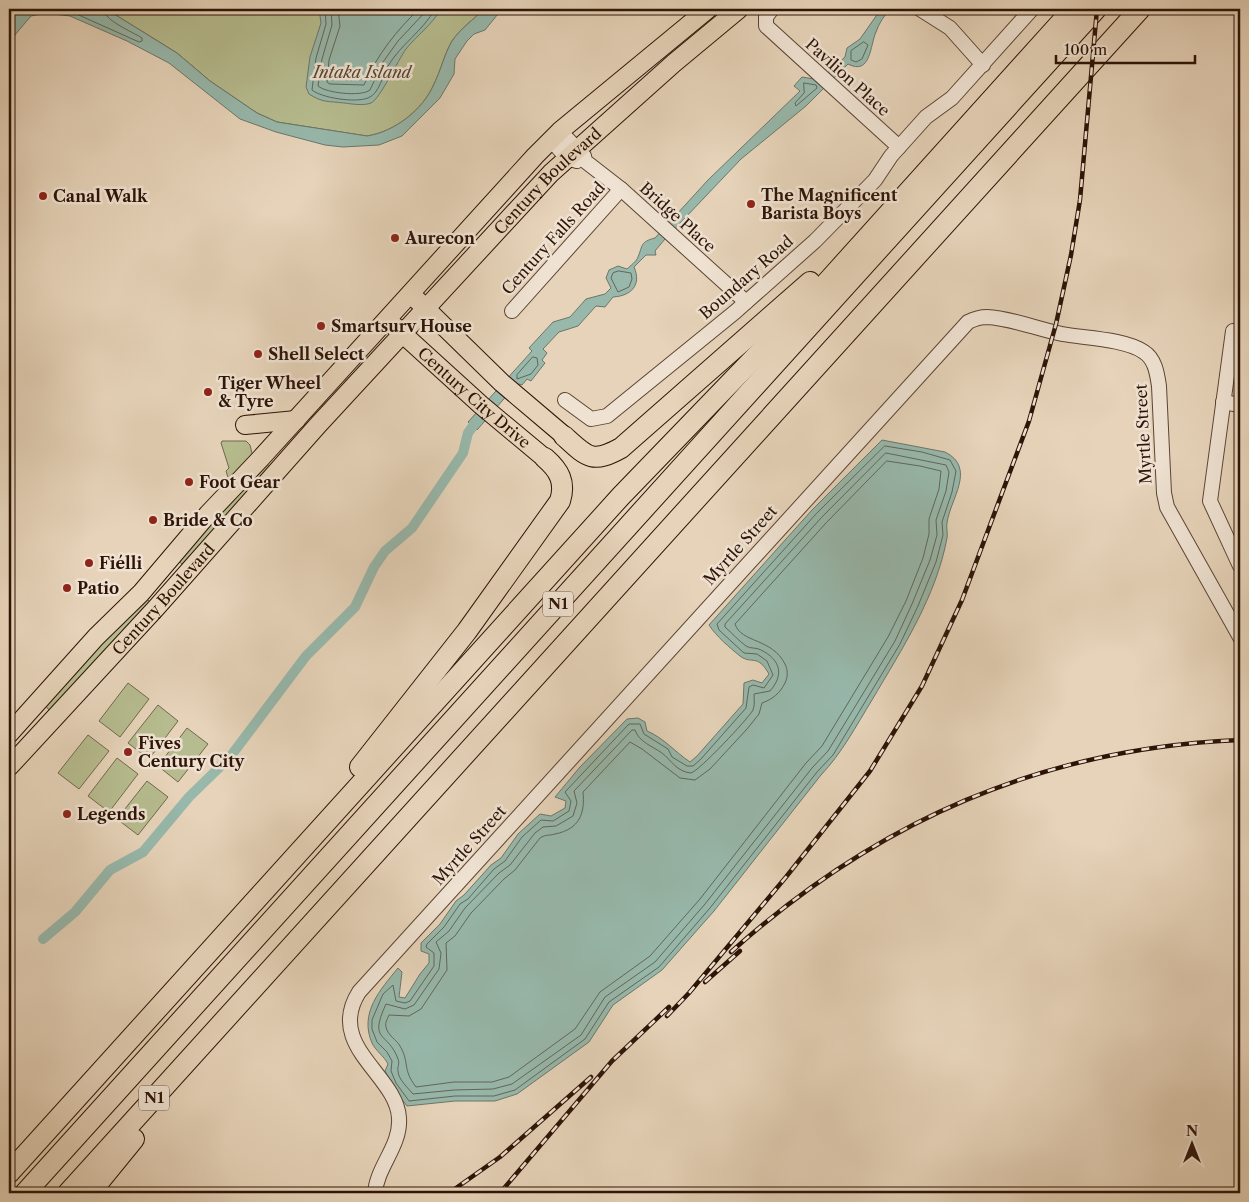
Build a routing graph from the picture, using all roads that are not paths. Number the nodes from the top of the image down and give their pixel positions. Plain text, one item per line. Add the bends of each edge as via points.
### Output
1 (708, 9) edge
2 (739, 9) edge
3 (772, 9) edge
4 (920, 9) edge
5 (1032, 9) edge
6 (1073, 9) edge
7 (1096, 9) edge
8 (1140, 9) edge
9 (983, 64) junction
10 (556, 136) junction
11 (899, 147) junction
12 (576, 156) junction
13 (621, 189) junction
14 (409, 293) junction
15 (746, 302) junction
16 (425, 308) junction
17 (512, 311) dead end
18 (386, 319) junction
19 (1233, 331) dead end
20 (402, 333) junction
21 (565, 400) dead end
22 (1223, 402) junction
23 (1240, 405) edge
24 (296, 420) junction
25 (245, 425) dead end
26 (562, 435) joint
27 (543, 456) joint
28 (1240, 566) edge
29 (1240, 637) edge
30 (9, 734) edge
31 (9, 767) edge
32 (235, 923) junction
33 (240, 1003) junction
34 (9, 1173) edge
35 (25, 1193) edge
36 (68, 1193) edge
37 (90, 1193) edge
38 (375, 1193) edge

1 - 10 main road, Century Boulevard
2 - 12 main road, Century Boulevard via 674,62
3 - 11 street, Pavilion Place via 766,17 766,26
4 - 9 street via 950,28
5 - 9 street, Boundary Road
6 - 26 highway via 818,276 621,448 594,458 584,454
6 - 32 highway via 818,292 621,496
7 - 35 highway, N1
8 - 33 highway, N1
9 - 11 street, Boundary Road
10 - 12 street, Bridge Place
10 - 14 main road, Century Boulevard
11 - 15 street, Boundary Road via 868,187
12 - 13 street, Bridge Place
12 - 16 main road, Century Boulevard
13 - 15 street, Bridge Place
13 - 17 street, Century Falls Road
14 - 16 main road, Century City Drive
14 - 18 main road, Century Boulevard
15 - 21 street, Boundary Road via 606,416 591,419
16 - 20 main road, Century Boulevard
16 - 26 main road, Century City Drive via 507,388
18 - 20 main road, Century City Drive
18 - 24 main road, Century Boulevard
19 - 22 street
20 - 27 main road, Century City Drive
20 - 31 main road, Century Boulevard
22 - 23 street
22 - 28 street via 1210,501
24 - 25 main road
24 - 30 main road, Century Boulevard
27 - 32 highway via 558,472 563,486 560,501 550,517 466,631
29 - 38 street, Myrtle Street via 1167,507 1159,386 1150,357 1127,345 994,318 981,317 968,322 359,992 350,1014 352,1036 396,1105 399,1118 398,1136 379,1175
32 - 34 highway
33 - 36 highway, N1
33 - 37 highway

